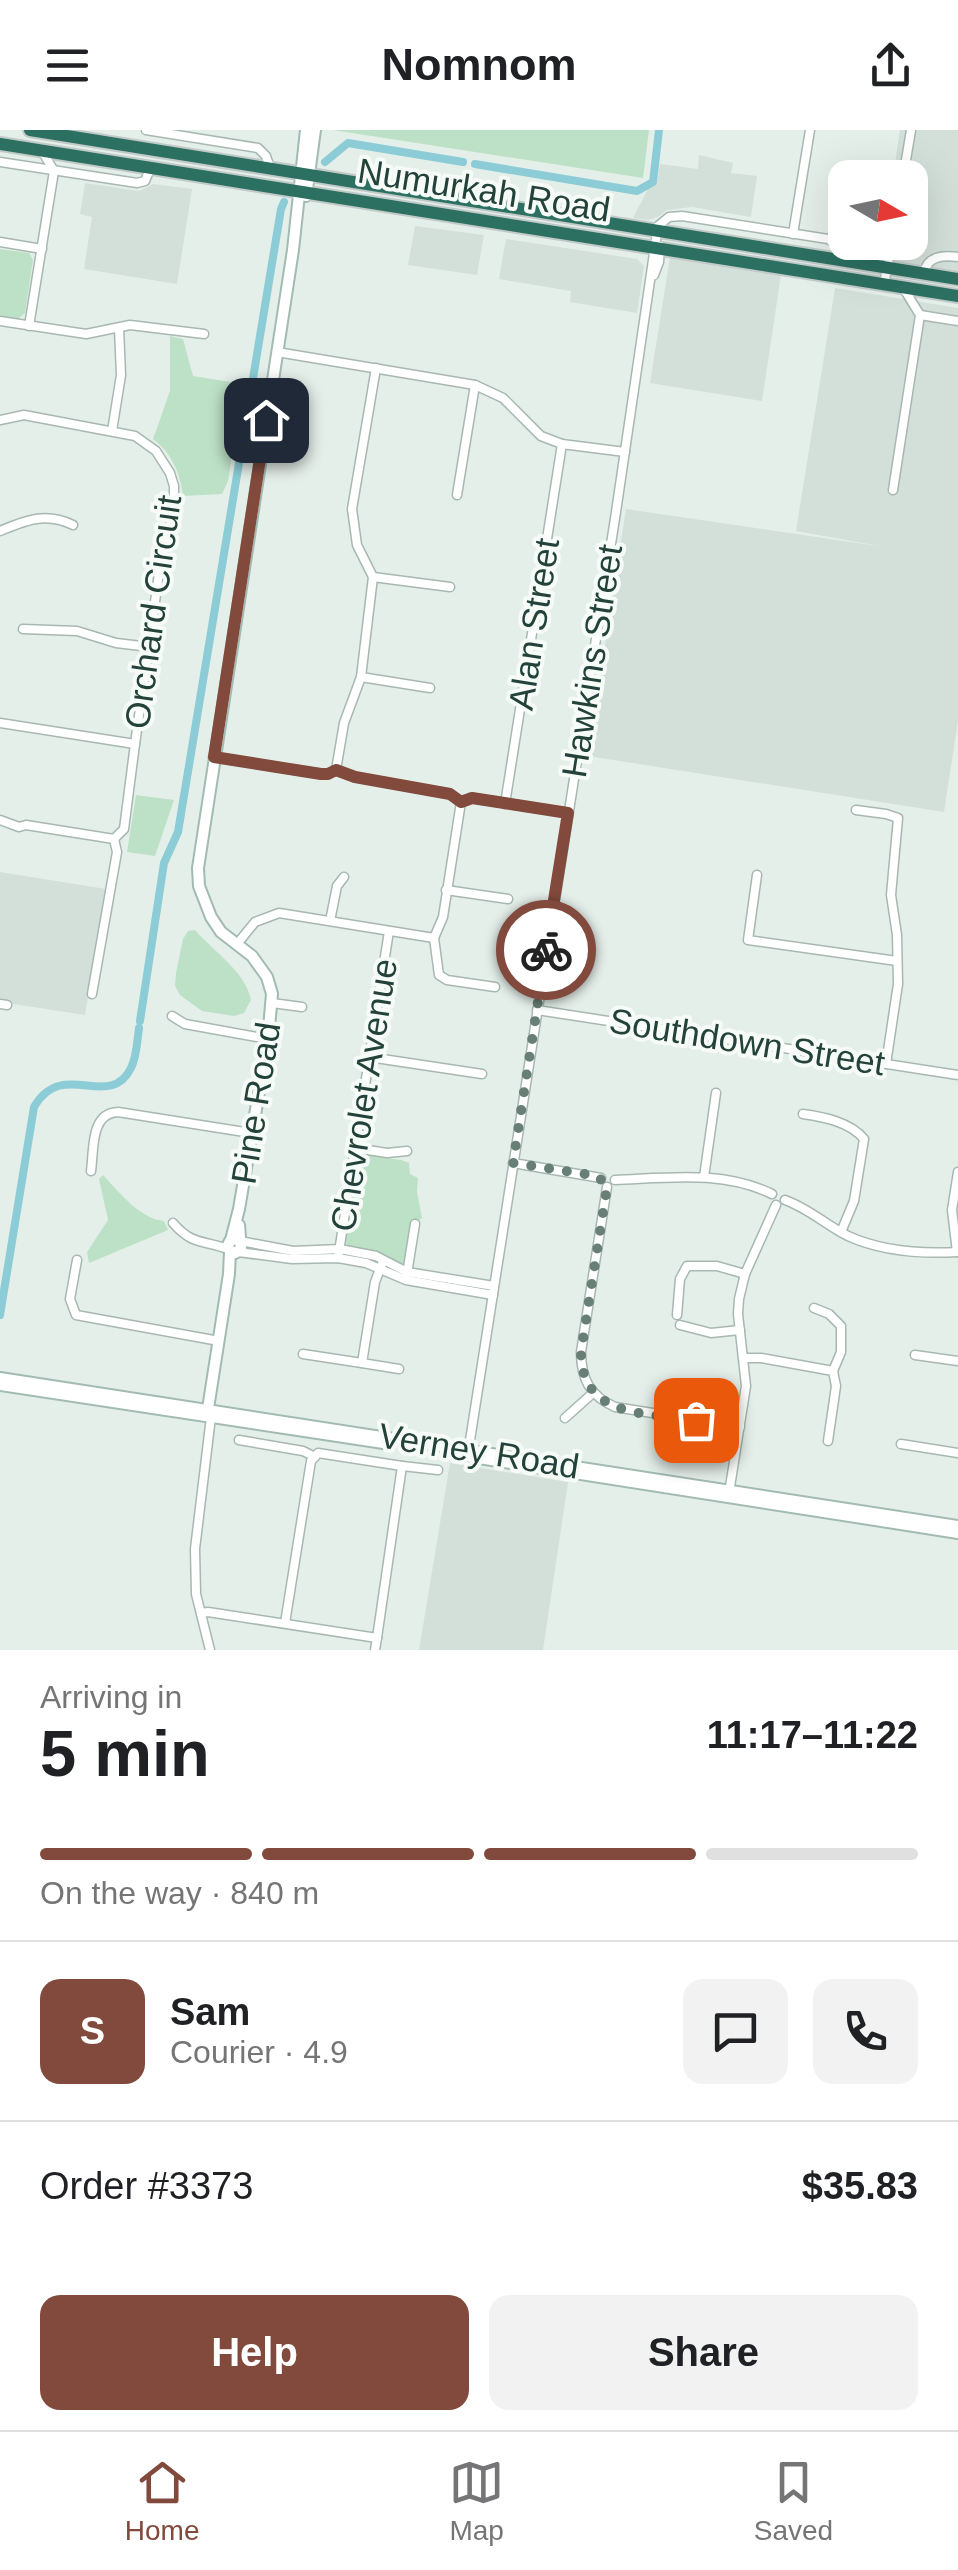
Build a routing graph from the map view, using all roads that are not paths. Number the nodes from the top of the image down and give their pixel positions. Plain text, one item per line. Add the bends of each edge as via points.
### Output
1 (146, 130) edge
2 (810, 130) edge
3 (912, 130) edge
4 (40, 131) edge
5 (310, 133) edge
6 (203, 134) edge
7 (5, 137) edge
8 (130, 146) junction
9 (42, 150) junction
10 (906, 160) edge
11 (0, 162) edge
12 (151, 167) junction
13 (270, 168) junction
14 (54, 171) junction
15 (305, 173) junction
16 (304, 191) junction
17 (460, 199) junction
18 (478, 220) junction
19 (657, 232) junction
20 (793, 234) junction
21 (0, 242) edge
22 (42, 249) junction
23 (658, 249) junction
24 (958, 257) edge
25 (889, 260) edge
26 (852, 262) junction
27 (887, 268) junction
28 (924, 273) junction
29 (958, 278) edge
30 (884, 284) junction
31 (903, 287) junction
32 (938, 292) junction
33 (958, 296) edge
34 (920, 315) junction
35 (958, 321) edge
36 (0, 322) edge
37 (29, 326) junction
38 (119, 328) junction
39 (204, 334) dead end
40 (276, 352) junction
41 (376, 368) junction
42 (475, 384) junction
43 (0, 420) edge
44 (112, 430) junction
45 (562, 444) junction
46 (625, 452) junction
47 (893, 490) dead end
48 (457, 496) dead end
49 (74, 524) dead end
50 (0, 530) edge
51 (373, 577) junction
52 (450, 587) dead end
53 (24, 629) dead end
54 (150, 647) junction
55 (362, 677) junction
56 (430, 688) dead end
57 (0, 723) edge
58 (136, 744) junction
59 (214, 757) junction
60 (336, 770) junction
61 (461, 802) junction
62 (505, 804) junction
63 (856, 810) dead end
64 (568, 813) junction
65 (5, 821) edge
66 (114, 839) junction
67 (758, 875) dead end
68 (344, 877) dead end
69 (446, 890) junction
70 (508, 899) dead end
71 (330, 920) junction
72 (388, 931) junction
73 (434, 938) junction
74 (237, 944) junction
75 (898, 962) junction
76 (494, 987) dead end
77 (92, 994) dead end
78 (272, 1003) junction
79 (302, 1007) dead end
80 (536, 1010) junction
81 (172, 1016) dead end
82 (268, 1039) junction
83 (369, 1057) junction
84 (886, 1064) junction
85 (482, 1074) dead end
86 (958, 1075) edge
87 (716, 1094) dead end
88 (803, 1114) dead end
89 (251, 1133) junction
90 (355, 1148) junction
91 (407, 1151) dead end
92 (513, 1163) junction
93 (90, 1172) dead end
94 (958, 1172) edge
95 (704, 1178) junction
96 (608, 1182) junction
97 (772, 1194) junction
98 (785, 1200) junction
99 (776, 1204) junction
100 (173, 1223) dead end
101 (415, 1224) dead end
102 (841, 1232) junction
103 (234, 1246) junction
104 (957, 1252) edge
105 (339, 1254) junction
106 (76, 1260) dead end
107 (382, 1264) junction
108 (745, 1274) junction
109 (406, 1276) junction
110 (493, 1290) junction
111 (814, 1308) dead end
112 (740, 1330) junction
113 (219, 1341) junction
114 (303, 1354) dead end
115 (915, 1354) dead end
116 (744, 1358) junction
117 (958, 1362) edge
118 (362, 1363) junction
119 (399, 1369) dead end
120 (833, 1371) junction
121 (0, 1382) edge
122 (592, 1393) junction
123 (209, 1414) junction
124 (565, 1418) dead end
125 (740, 1427) junction
126 (239, 1440) dead end
127 (828, 1441) dead end
128 (901, 1444) dead end
129 (468, 1452) junction
130 (958, 1453) edge
131 (314, 1457) junction
132 (402, 1466) junction
133 (438, 1470) dead end
134 (728, 1494) junction
135 (958, 1530) edge
136 (201, 1614) junction
137 (285, 1623) junction
138 (376, 1638) junction
139 (210, 1650) edge
140 (375, 1650) edge

1 - 6 street
2 - 20 street
3 - 10 street
4 - 8 highway, Numurkah Road
5 - 15 street, Pine Road
6 - 13 street via 258,148
7 - 9 highway, Numurkah Road
8 - 12 highway
8 - 13 highway, Numurkah Road
9 - 12 highway, Numurkah Road
9 - 14 street
11 - 14 street
12 - 14 street via 137,183
12 - 16 highway, Numurkah Road
13 - 15 highway, Numurkah Road
14 - 22 street
15 - 16 street, Pine Road
15 - 17 highway, Numurkah Road
16 - 18 highway, Numurkah Road
16 - 40 street, Pine Road
17 - 18 highway via 464,213
17 - 19 highway, Numurkah Road
18 - 23 highway, Numurkah Road
19 - 20 street via 669,217 682,216
19 - 23 street
19 - 26 highway, Numurkah Road
20 - 26 street via 828,239
21 - 22 street
22 - 37 street
23 - 30 highway, Numurkah Road
23 - 46 street, Hawkins Street
24 - 28 street via 935,258
25 - 27 street
26 - 27 highway, Numurkah Road
27 - 28 highway, Numurkah Road
27 - 30 street
28 - 29 highway, Numurkah Road
28 - 32 highway
30 - 31 highway, Numurkah Road
31 - 32 highway, Numurkah Road
31 - 34 street
32 - 33 highway, Numurkah Road
34 - 35 street
34 - 47 street
36 - 37 street
37 - 38 street via 86,334
38 - 39 street
38 - 44 street via 121,375
40 - 41 street
40 - 59 street, Pine Road
41 - 42 street
41 - 51 street via 352,509 357,545
42 - 45 street via 503,398 541,436
42 - 48 street
43 - 44 street, Orchard Circuit via 24,415
44 - 54 street, Orchard Circuit via 156,451 174,486
45 - 46 street
45 - 62 street, Alan Street
46 - 64 street, Hawkins Street
49 - 50 street via 41,517
51 - 52 street
51 - 55 street
53 - 54 street via 77,631
54 - 58 street, Orchard Circuit
55 - 56 street
55 - 60 street
57 - 58 street, Orchard Circuit
58 - 66 street via 124,829
59 - 60 street via 321,774
59 - 74 street, Pine Road via 199,886 210,917
60 - 61 street via 450,794
61 - 62 street
61 - 69 street
62 - 64 street
63 - 75 street via 898,818 891,895
64 - 80 street, Hawkins Street
65 - 66 street
66 - 77 street
67 - 75 street via 748,940
68 - 71 street
69 - 70 street
69 - 73 street
71 - 72 street
71 - 74 street via 267,916
72 - 73 street
72 - 83 street, Chevrolet Avenue
73 - 76 street via 439,975
74 - 78 street, Pine Road via 267,977
75 - 84 street
78 - 79 street
78 - 82 street, Pine Road
80 - 84 street, Southdown Street
80 - 92 street, Hawkins Street
81 - 82 street
82 - 89 street, Pine Road
83 - 85 street
83 - 90 street, Chevrolet Avenue
84 - 86 street, Southdown Street
87 - 95 street
88 - 102 street via 830,1119 864,1138 854,1202
89 - 93 street via 109,1112 98,1124
89 - 103 street, Pine Road
90 - 91 street
90 - 105 street, Chevrolet Avenue
92 - 96 street
92 - 110 street, Hawkins Street
94 - 104 street via 952,1210
95 - 96 street
95 - 97 street
96 - 122 street via 581,1352
97 - 98 street via 782,1192
97 - 99 street
98 - 99 street
98 - 102 street
99 - 108 street
100 - 103 street via 190,1240
101 - 109 street
102 - 104 street via 891,1248
103 - 105 street
103 - 113 street, Pine Road
105 - 107 street
106 - 113 street via 70,1299 76,1315
107 - 109 street
107 - 118 street
108 - 112 street
108 - 112 street via 717,1266 687,1266 681,1274 678,1320 711,1334
109 - 110 street
110 - 129 street, Hawkins Street
111 - 120 street via 842,1331
112 - 116 street
113 - 123 street, Pine Road
114 - 118 street
115 - 117 street
116 - 120 street
116 - 125 street
118 - 119 street
120 - 127 street
121 - 123 street, Verney Road
122 - 124 street
122 - 125 street via 619,1408
123 - 129 street, Verney Road
123 - 136 street via 195,1549
125 - 134 street
126 - 131 street
128 - 130 street
129 - 134 street, Verney Road
131 - 132 street
131 - 137 street
132 - 133 street
132 - 138 street
134 - 135 street, Verney Road
136 - 137 street
136 - 139 street
137 - 138 street
138 - 140 street

